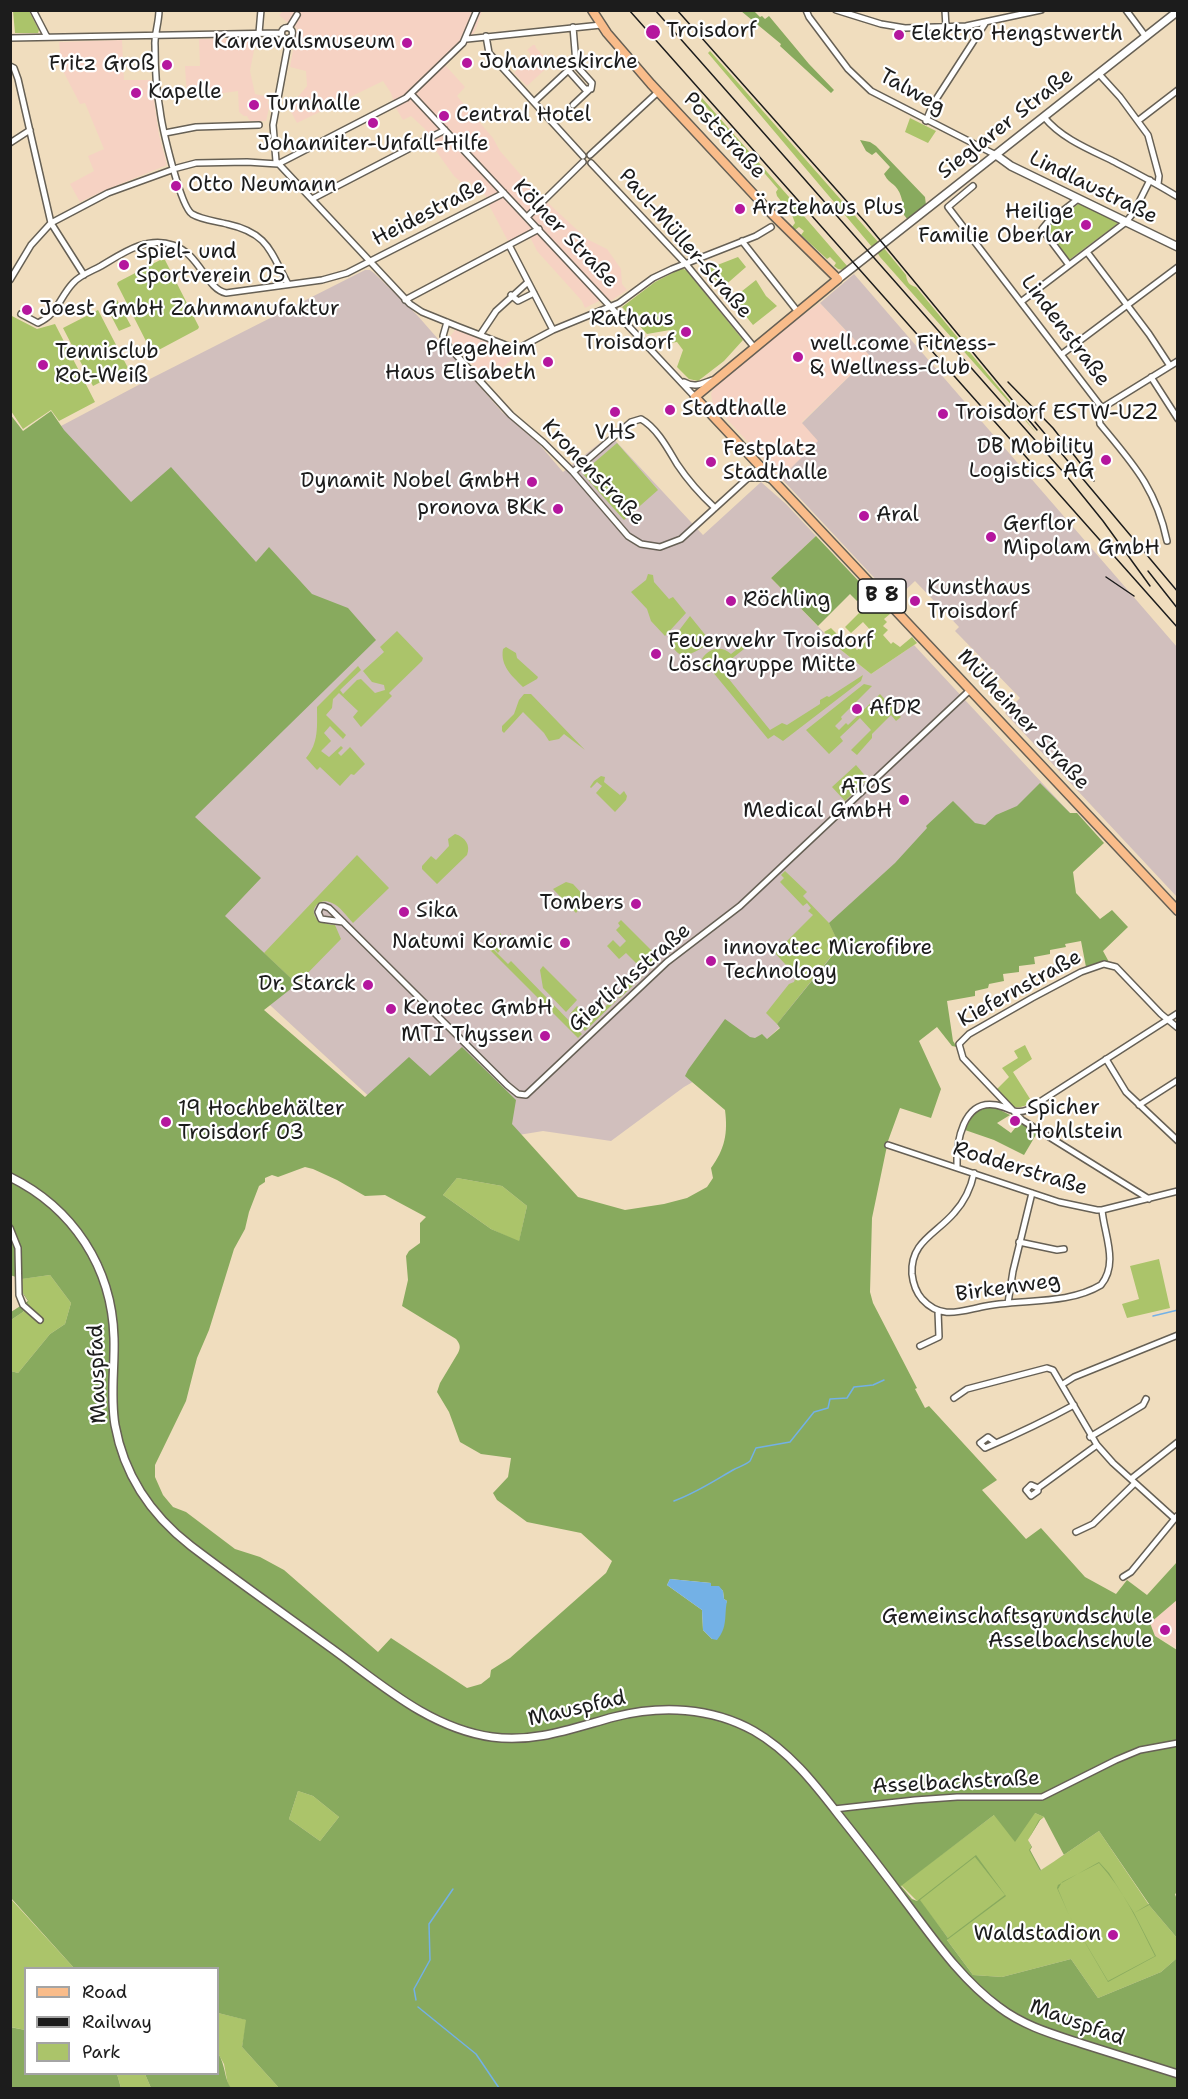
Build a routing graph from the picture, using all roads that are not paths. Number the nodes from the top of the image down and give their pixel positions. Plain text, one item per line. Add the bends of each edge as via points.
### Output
1 (33, 10) edge
2 (159, 10) edge
3 (261, 10) edge
4 (477, 10) edge
5 (592, 10) edge
6 (806, 10) edge
7 (836, 10) edge
8 (945, 10) edge
9 (1041, 10) edge
10 (1126, 10) edge
11 (1178, 11) edge
12 (297, 15) dead end
13 (986, 22) junction
14 (601, 25) junction
15 (573, 27) junction
16 (946, 27) junction
17 (289, 28) junction
18 (260, 33) junction
19 (281, 33) junction
20 (156, 35) junction
21 (486, 36) junction
22 (47, 37) junction
23 (1146, 37) junction
24 (10, 38) edge
25 (289, 39) junction
26 (466, 39) junction
27 (575, 64) junction
28 (10, 66) edge
29 (568, 70) junction
30 (1099, 74) junction
31 (589, 90) junction
32 (1178, 90) edge
33 (658, 92) junction
34 (411, 94) junction
35 (534, 102) junction
36 (573, 105) dead end
37 (1044, 117) junction
38 (1139, 120) junction
39 (926, 121) junction
40 (259, 125) dead end
41 (30, 130) junction
42 (445, 130) junction
43 (165, 133) junction
44 (10, 143) edge
45 (590, 155) junction
46 (996, 155) junction
47 (583, 159) junction
48 (591, 163) junction
49 (278, 164) junction
50 (174, 169) junction
51 (1150, 180) junction
52 (1158, 184) junction
53 (973, 186) dead end
54 (504, 193) junction
55 (1178, 197) edge
56 (312, 199) junction
57 (1078, 199) junction
58 (527, 217) junction
59 (1126, 222) junction
60 (51, 223) junction
61 (771, 227) dead end
62 (539, 229) junction
63 (742, 241) junction
64 (509, 245) junction
65 (1178, 247) edge
66 (1087, 252) junction
67 (370, 262) junction
68 (685, 263) junction
69 (1069, 266) junction
70 (1178, 267) edge
71 (84, 275) junction
72 (10, 279) edge
73 (838, 279) junction
74 (528, 282) junction
75 (288, 284) junction
76 (534, 293) junction
77 (512, 295) junction
78 (405, 300) junction
79 (1022, 301) junction
80 (1127, 305) junction
81 (612, 307) junction
82 (798, 312) junction
83 (21, 314) dead end
84 (447, 322) junction
85 (553, 330) junction
86 (480, 335) junction
87 (754, 347) junction
88 (1062, 354) junction
89 (1178, 361) edge
90 (1170, 366) junction
91 (1151, 377) junction
92 (680, 380) junction
93 (713, 381) junction
94 (695, 397) junction
95 (1102, 408) junction
96 (714, 417) junction
97 (1178, 419) edge
98 (760, 466) junction
99 (573, 472) junction
100 (749, 478) junction
101 (774, 482) junction
102 (715, 508) junction
103 (1167, 541) dead end
104 (970, 690) junction
105 (1178, 911) edge
106 (343, 922) dead end
107 (1178, 1013) edge
108 (1168, 1019) junction
109 (1178, 1028) edge
110 (1106, 1059) junction
111 (1178, 1080) edge
112 (1139, 1105) junction
113 (1016, 1113) junction
114 (1178, 1141) edge
115 (888, 1145) dead end
116 (957, 1167) junction
117 (974, 1173) junction
118 (10, 1177) edge
119 (1178, 1191) edge
120 (1032, 1193) junction
121 (1149, 1199) junction
122 (1102, 1210) junction
123 (10, 1228) edge
124 (1020, 1242) junction
125 (1064, 1249) dead end
126 (1008, 1303) junction
127 (938, 1311) junction
128 (40, 1320) dead end
129 (1178, 1335) edge
130 (920, 1346) dead end
131 (1063, 1384) junction
132 (954, 1398) dead end
133 (1146, 1399) dead end
134 (1074, 1405) junction
135 (1090, 1437) junction
136 (1178, 1442) edge
137 (996, 1443) dead end
138 (1097, 1445) junction
139 (1133, 1481) junction
140 (1038, 1488) dead end
141 (1176, 1517) edge
142 (1076, 1532) dead end
143 (1123, 1577) dead end
144 (1178, 1743) edge
145 (834, 1809) junction
146 (1178, 2074) edge

1 - 22 street
2 - 20 street
3 - 18 street
4 - 26 street
5 - 14 main road, Poststraße
6 - 39 street, Talweg via 848,69 866,86
7 - 16 street via 895,27
8 - 16 street
9 - 13 street
10 - 23 street
11 - 23 street, Sieglarer Straße
12 - 17 street
13 - 16 street
13 - 39 street
14 - 15 street
14 - 33 main road, Poststraße
15 - 21 street
15 - 27 street
17 - 19 street
17 - 25 street
18 - 19 street
18 - 20 street
19 - 25 street
20 - 22 street
20 - 43 street via 156,80
21 - 26 street
21 - 35 street via 489,53
22 - 24 street
23 - 30 street, Sieglarer Straße
25 - 49 street via 273,125 274,157
26 - 34 street
27 - 29 street
27 - 31 street via 592,83
28 - 41 street via 16,73
29 - 31 street
29 - 35 street
30 - 37 street, Sieglarer Straße
30 - 38 street
31 - 36 street
32 - 38 street
33 - 45 street
33 - 73 main road, Poststraße
34 - 42 street, Kölner Straße
34 - 49 street
35 - 47 street
37 - 46 street, Sieglarer Straße
37 - 51 street via 1078,144
38 - 52 street via 1151,142 1160,176
39 - 46 street, Talweg
40 - 43 street via 196,127
41 - 44 street
41 - 60 street
42 - 54 street, Kölner Straße
42 - 56 street
43 - 50 street
45 - 47 street
45 - 48 street
46 - 57 street, Lindlaustraße
46 - 73 street, Sieglarer Straße
47 - 48 street
47 - 58 street
48 - 68 street, Paul-Müller-Straße
49 - 50 street via 206,163
49 - 56 street
50 - 60 street via 108,193
50 - 75 street via 188,210 256,234 267,245
51 - 52 street
51 - 59 street
52 - 55 street
53 - 79 street, Lindenstraße via 948,207
54 - 58 street, Kölner Straße
54 - 67 street, Heidestraße
56 - 67 street
57 - 59 street, Lindlaustraße
57 - 69 street via 1042,229
58 - 62 street, Kölner Straße
59 - 65 street, Lindlaustraße
59 - 66 street
60 - 71 street
60 - 72 street via 31,245
61 - 63 street
62 - 64 street
62 - 81 street, Kölner Straße
63 - 68 street
63 - 82 street
64 - 74 street
64 - 78 street
66 - 69 street
66 - 80 street
67 - 75 street, Heidestraße via 331,278
67 - 78 street
68 - 81 street via 653,278
68 - 87 street, Paul-Müller-Straße
69 - 79 street
70 - 80 street
71 - 75 street, Heidestraße via 138,246 162,243 175,245 189,255 222,292
71 - 83 street via 74,282 49,318 38,323
73 - 82 main road, Sieglarer Straße
74 - 76 street
74 - 77 street
76 - 77 street via 518,301
76 - 85 street
77 - 86 street
78 - 84 street
79 - 88 street, Lindenstraße
80 - 88 street
80 - 90 street
81 - 85 street
81 - 92 street, Kölner Straße
82 - 87 main road, Sieglarer Straße
84 - 86 street
84 - 99 street, Kronenstraße via 443,336 451,349 511,415
85 - 86 street via 517,348
87 - 93 main road, Sieglarer Straße
88 - 95 street, Lindenstraße
89 - 90 street
90 - 91 street
91 - 95 street
91 - 97 street
92 - 93 street via 693,386
92 - 94 street, Kölner Straße
93 - 94 main road, Sieglarer Straße
93 - 96 main road via 705,397
94 - 96 main road, Mülheimer Straße / B 8
95 - 103 street, Lindenstraße via 1100,424 1149,487 1162,515
96 - 98 main road, Mülheimer Straße / B 8
98 - 100 street, Kronenstraße
98 - 101 main road, Mülheimer Straße / B 8
99 - 102 street, Kronenstraße via 628,536 645,545 660,547 676,542
99 - 102 street via 634,420 641,419
100 - 101 street
100 - 102 street, Kronenstraße
101 - 104 main road, Mülheimer Straße / B 8
104 - 105 main road, Mülheimer Straße / B 8
104 - 106 street, Gierlichsstraße via 740,906 667,962 525,1095 507,1085
107 - 108 street
108 - 109 street
108 - 110 street
108 - 113 street, Kiefernstraße via 1116,968 1104,964 1056,984 969,1034 959,1044 963,1058
110 - 112 street
110 - 113 street via 1027,1110
111 - 112 street
112 - 114 street
113 - 116 street via 990,1104 971,1112 962,1130
113 - 121 street
115 - 116 street, Rodderstraße
116 - 117 street, Rodderstraße
117 - 120 street, Rodderstraße
117 - 127 street, Birkenweg via 962,1202 922,1242 914,1258 912,1276 918,1294
118 - 145 street, Mauspfad via 59,1210 79,1232 96,1261 108,1291 114,1325 115,1423 125,1461 158,1517 190,1546 413,1707 446,1725 490,1737 525,1739 645,1711 704,1713 746,1727 776,1745
119 - 121 street, Rodderstraße
120 - 122 street, Rodderstraße
120 - 124 street
121 - 122 street, Rodderstraße
122 - 126 street, Birkenweg via 1110,1257 1109,1271 1101,1285 1073,1295
123 - 128 street via 18,1248 19,1295 23,1305
124 - 125 street
124 - 126 street
126 - 127 street, Birkenweg via 953,1314
127 - 130 street via 939,1337
129 - 131 street
131 - 132 street via 1047,1368 967,1389
131 - 134 street
133 - 135 street via 1143,1405
134 - 135 street
134 - 137 street
135 - 138 street
136 - 139 street
138 - 139 street
138 - 140 street
139 - 141 street
139 - 142 street via 1093,1524
141 - 143 street
144 - 145 street, Asselbachstraße via 1140,1750 1042,1797 957,1797
145 - 146 street, Mauspfad via 950,1960 989,2000 1018,2020 1042,2030

